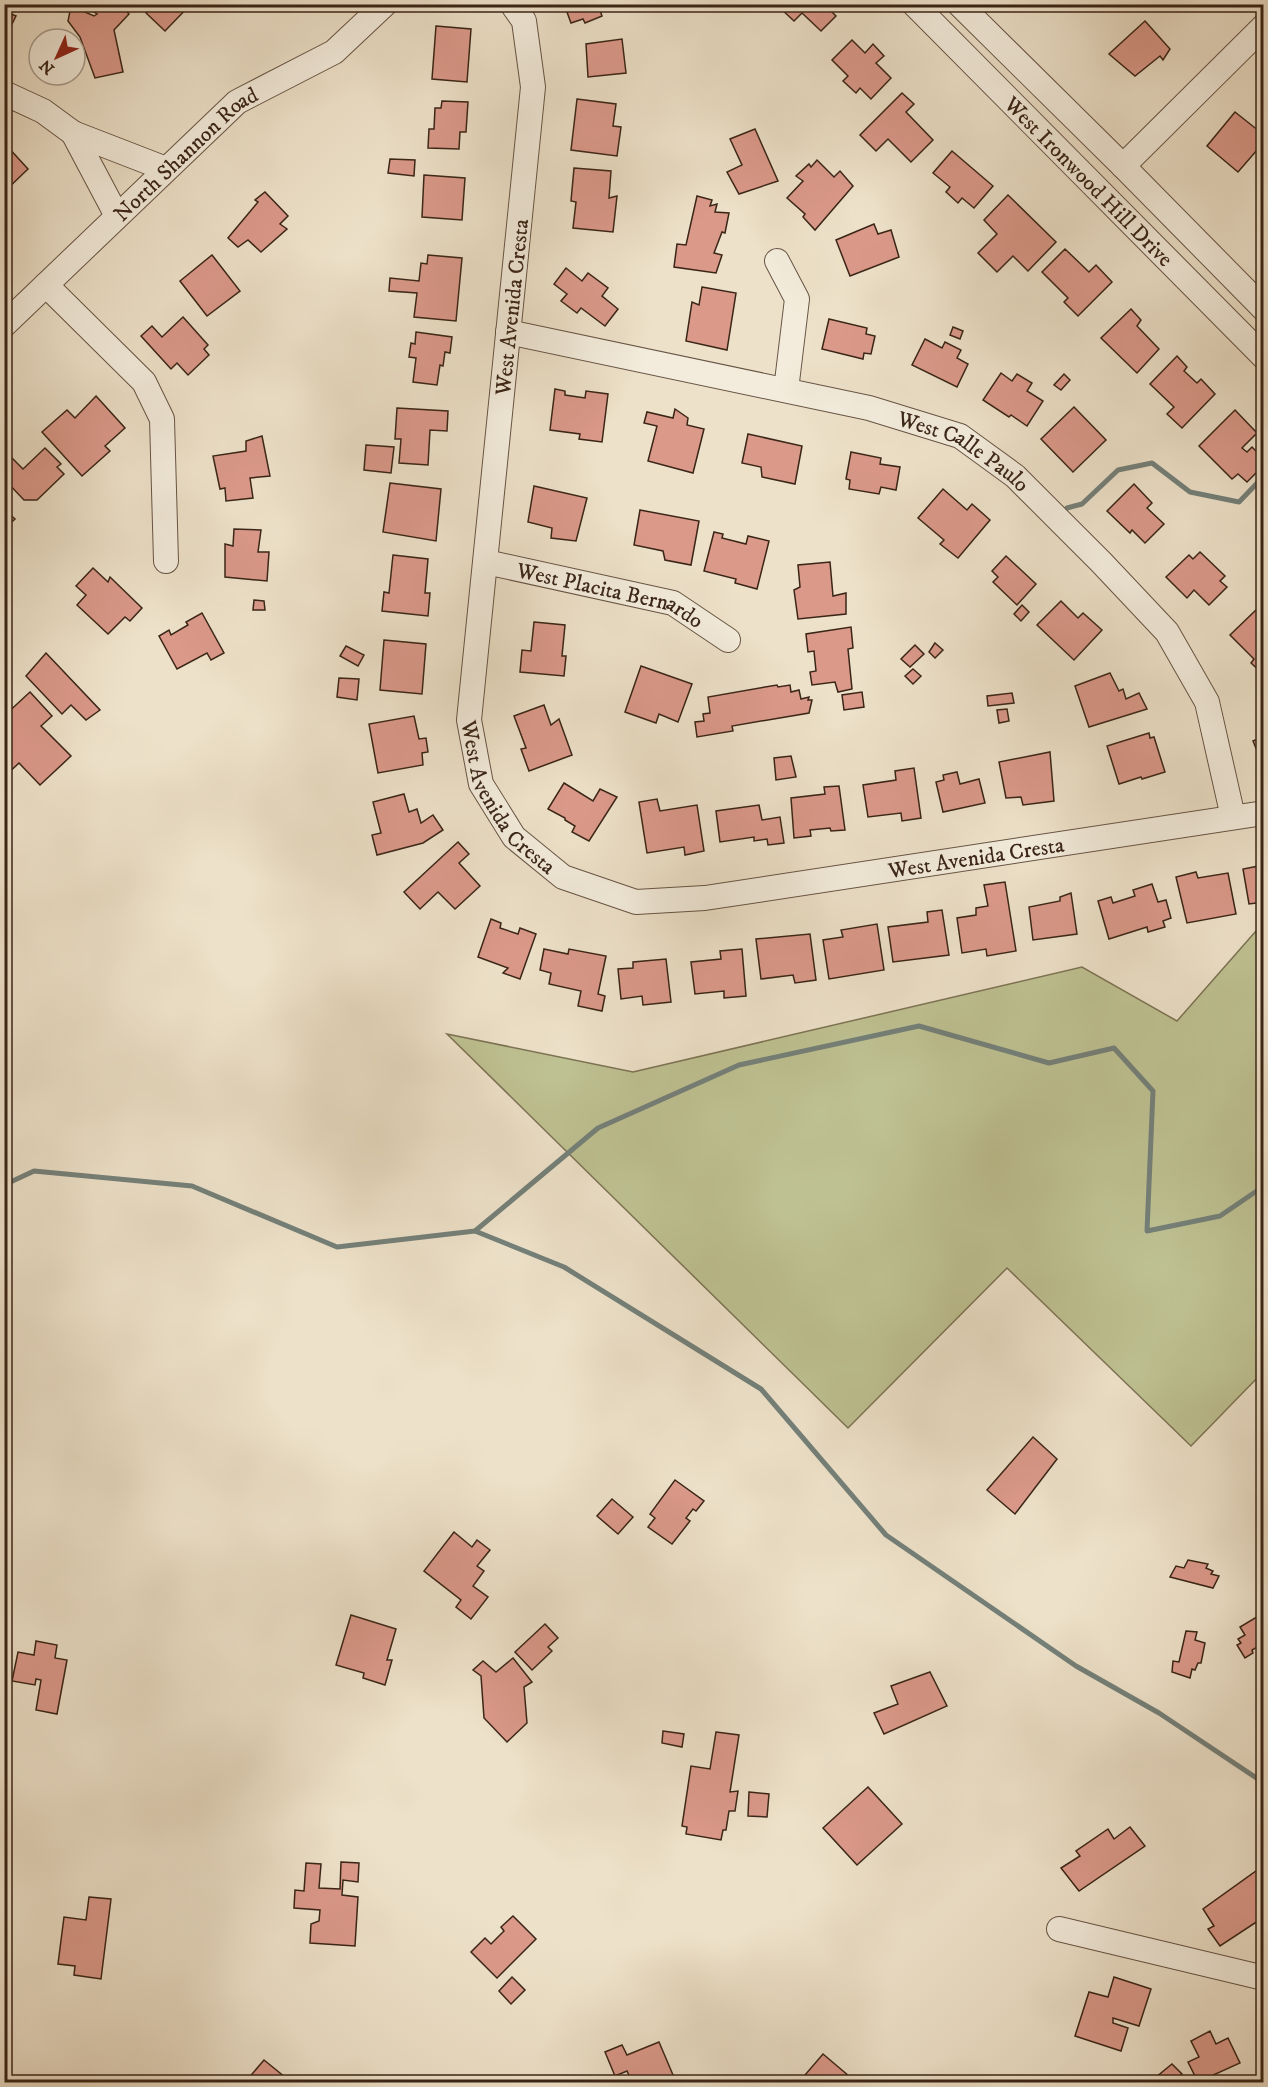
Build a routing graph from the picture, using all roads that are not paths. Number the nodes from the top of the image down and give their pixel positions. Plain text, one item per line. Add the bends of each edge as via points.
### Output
1 (385, 4) edge
2 (512, 4) edge
3 (914, 4) edge
4 (959, 4) edge
5 (1263, 26) edge
6 (4, 93) edge
7 (73, 133) junction
8 (1123, 166) junction
9 (166, 169) junction
10 (117, 216) junction
11 (777, 261) dead end
12 (46, 285) junction
13 (1263, 309) edge
14 (4, 326) edge
15 (508, 332) junction
16 (1263, 357) edge
17 (786, 390) junction
18 (166, 561) dead end
19 (486, 562) junction
20 (729, 640) dead end
21 (1263, 813) edge
22 (1233, 817) junction
23 (1059, 1929) dead end
24 (1263, 1978) edge

1 - 9 street, North Shannon Road via 334,52 237,102
2 - 15 street, West Avenida Cresta via 524,21 533,87
3 - 16 street, West Ironwood Hill Drive
4 - 8 street, West Ironwood Hill Drive
5 - 8 street
6 - 7 street via 43,111
7 - 9 street
7 - 10 street
8 - 13 street, West Ironwood Hill Drive
9 - 10 street, North Shannon Road
10 - 12 street, North Shannon Road
11 - 17 street via 797,299
12 - 14 street, North Shannon Road
12 - 18 street via 144,382 162,419
15 - 17 street, West Calle Paulo
15 - 19 street, West Avenida Cresta
17 - 22 street, West Calle Paulo via 869,408 960,436 1015,476 1167,632 1207,702
19 - 20 street, West Placita Bernardo via 673,603
19 - 22 street, West Avenida Cresta via 469,720 481,784 514,837 563,877 636,902 705,898
21 - 22 street, West Avenida Cresta
23 - 24 street

